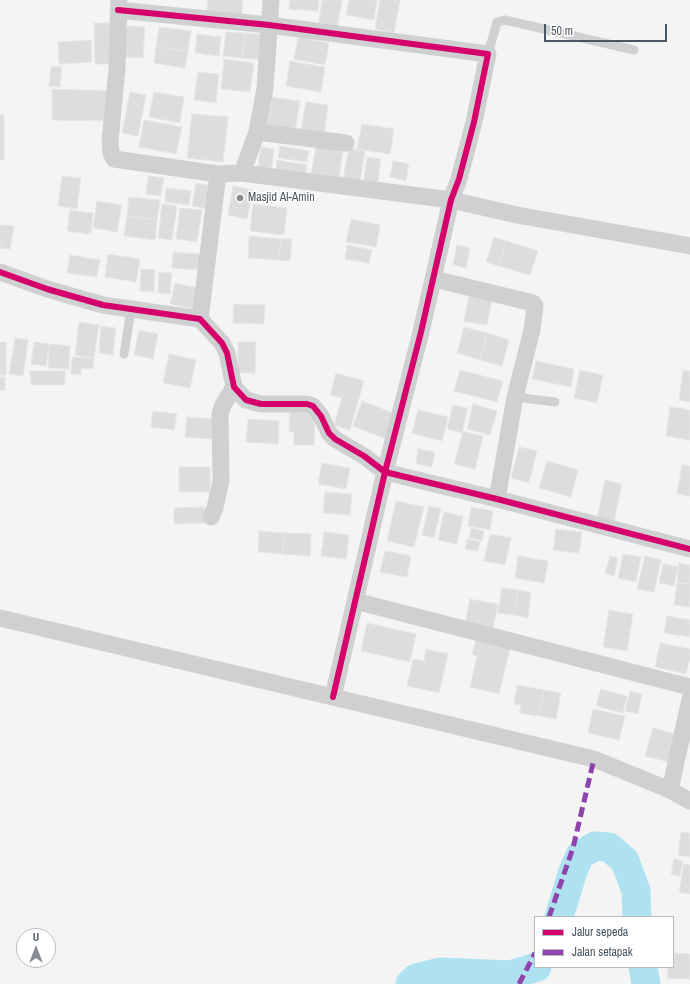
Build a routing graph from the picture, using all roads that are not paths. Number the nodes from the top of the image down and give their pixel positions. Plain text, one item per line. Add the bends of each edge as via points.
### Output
1 (271, 0) edge
2 (118, 5) edge
3 (269, 26) junction
4 (634, 50) dead end
5 (488, 54) junction
6 (257, 132) junction
7 (346, 143) dead end
8 (242, 173) junction
9 (218, 174) junction
10 (451, 200) junction
11 (690, 246) edge
12 (0, 272) edge
13 (434, 278) junction
14 (131, 310) junction
15 (200, 319) junction
16 (124, 354) dead end
17 (234, 387) junction
18 (515, 396) junction
19 (555, 402) dead end
20 (385, 472) junction
21 (497, 499) junction
22 (211, 517) dead end
23 (690, 550) edge
24 (354, 600) junction
25 (0, 618) edge
26 (690, 687) edge
27 (333, 697) junction
28 (690, 699) edge
29 (670, 790) junction
30 (690, 801) edge

1 - 3 street
2 - 3 street
2 - 9 street via 110,141 114,160
3 - 5 street
3 - 6 street via 265,88
4 - 5 lane via 505,20 497,22
5 - 10 street via 474,122
6 - 7 street
6 - 8 street
8 - 9 street
8 - 10 street
9 - 15 street
10 - 11 street via 517,215
10 - 13 street
12 - 14 street via 47,289
13 - 18 street via 533,303 535,310 532,330
13 - 20 street
14 - 15 street
14 - 16 lane
15 - 17 street via 222,343 227,353
17 - 20 street via 246,400 261,404 313,406 335,439
17 - 22 street via 220,414 221,481
18 - 19 lane
18 - 21 street
20 - 21 street
20 - 24 street
21 - 23 street
24 - 26 street
24 - 27 street
25 - 27 street
27 - 29 street via 594,759
28 - 29 street
29 - 30 street

